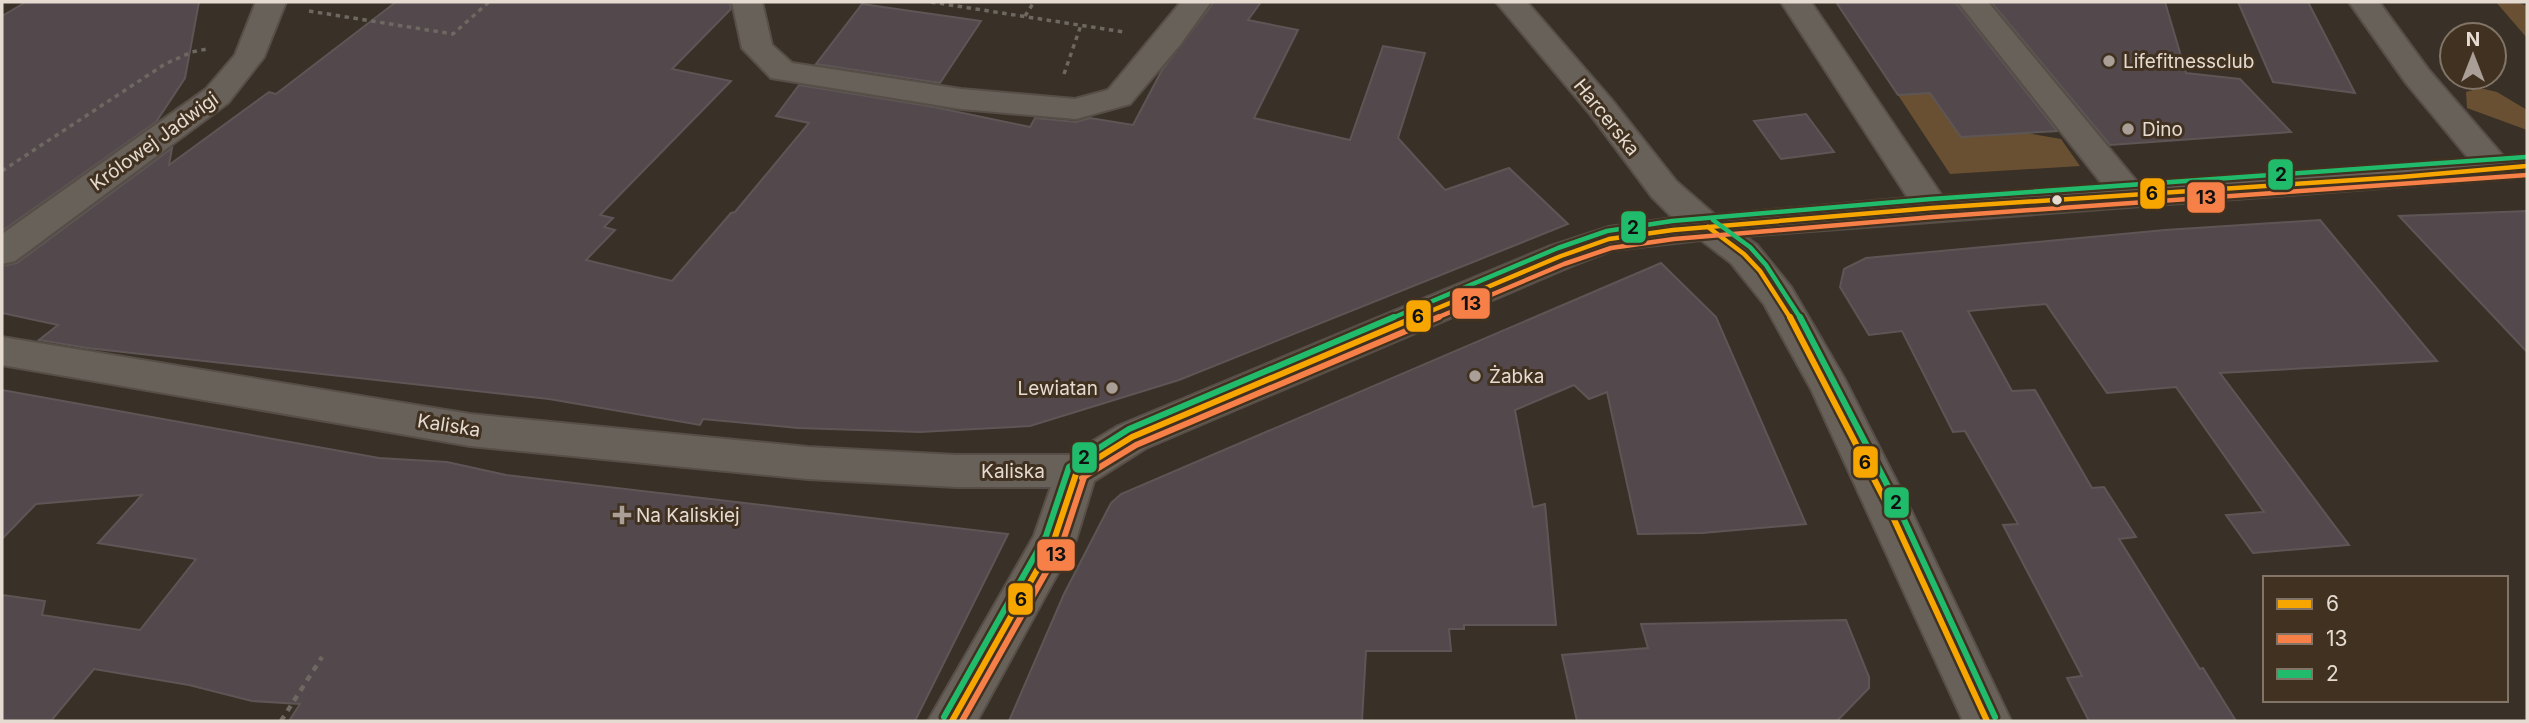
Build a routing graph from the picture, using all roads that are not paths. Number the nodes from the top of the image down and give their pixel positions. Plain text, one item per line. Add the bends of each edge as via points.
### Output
1 (747, 2) edge
2 (1196, 2) edge
3 (1511, 2) edge
4 (1796, 2) edge
5 (1973, 2) edge
6 (2364, 2) edge
7 (271, 3) edge
8 (2511, 167) edge
9 (2128, 194) junction
10 (1932, 208) junction
11 (1708, 227) junction
12 (2, 252) edge
13 (2, 351) edge
14 (1077, 471) junction
15 (951, 721) edge
16 (1987, 721) edge

1 - 2 street via 757,48 782,71 961,99 1076,109 1119,96
3 - 11 street, Harcerska via 1664,189
4 - 10 street
5 - 9 street
6 - 8 street via 2417,76
7 - 12 street, Królowej Jadwigi via 244,65 217,96
8 - 9 street
9 - 10 street
10 - 11 street
11 - 14 street via 1609,239 1561,256 1132,437
11 - 16 street, Harcerska via 1760,271 1793,322 1886,502
13 - 14 street, Kaliska via 470,430 808,463 956,471
14 - 15 street via 1054,540

